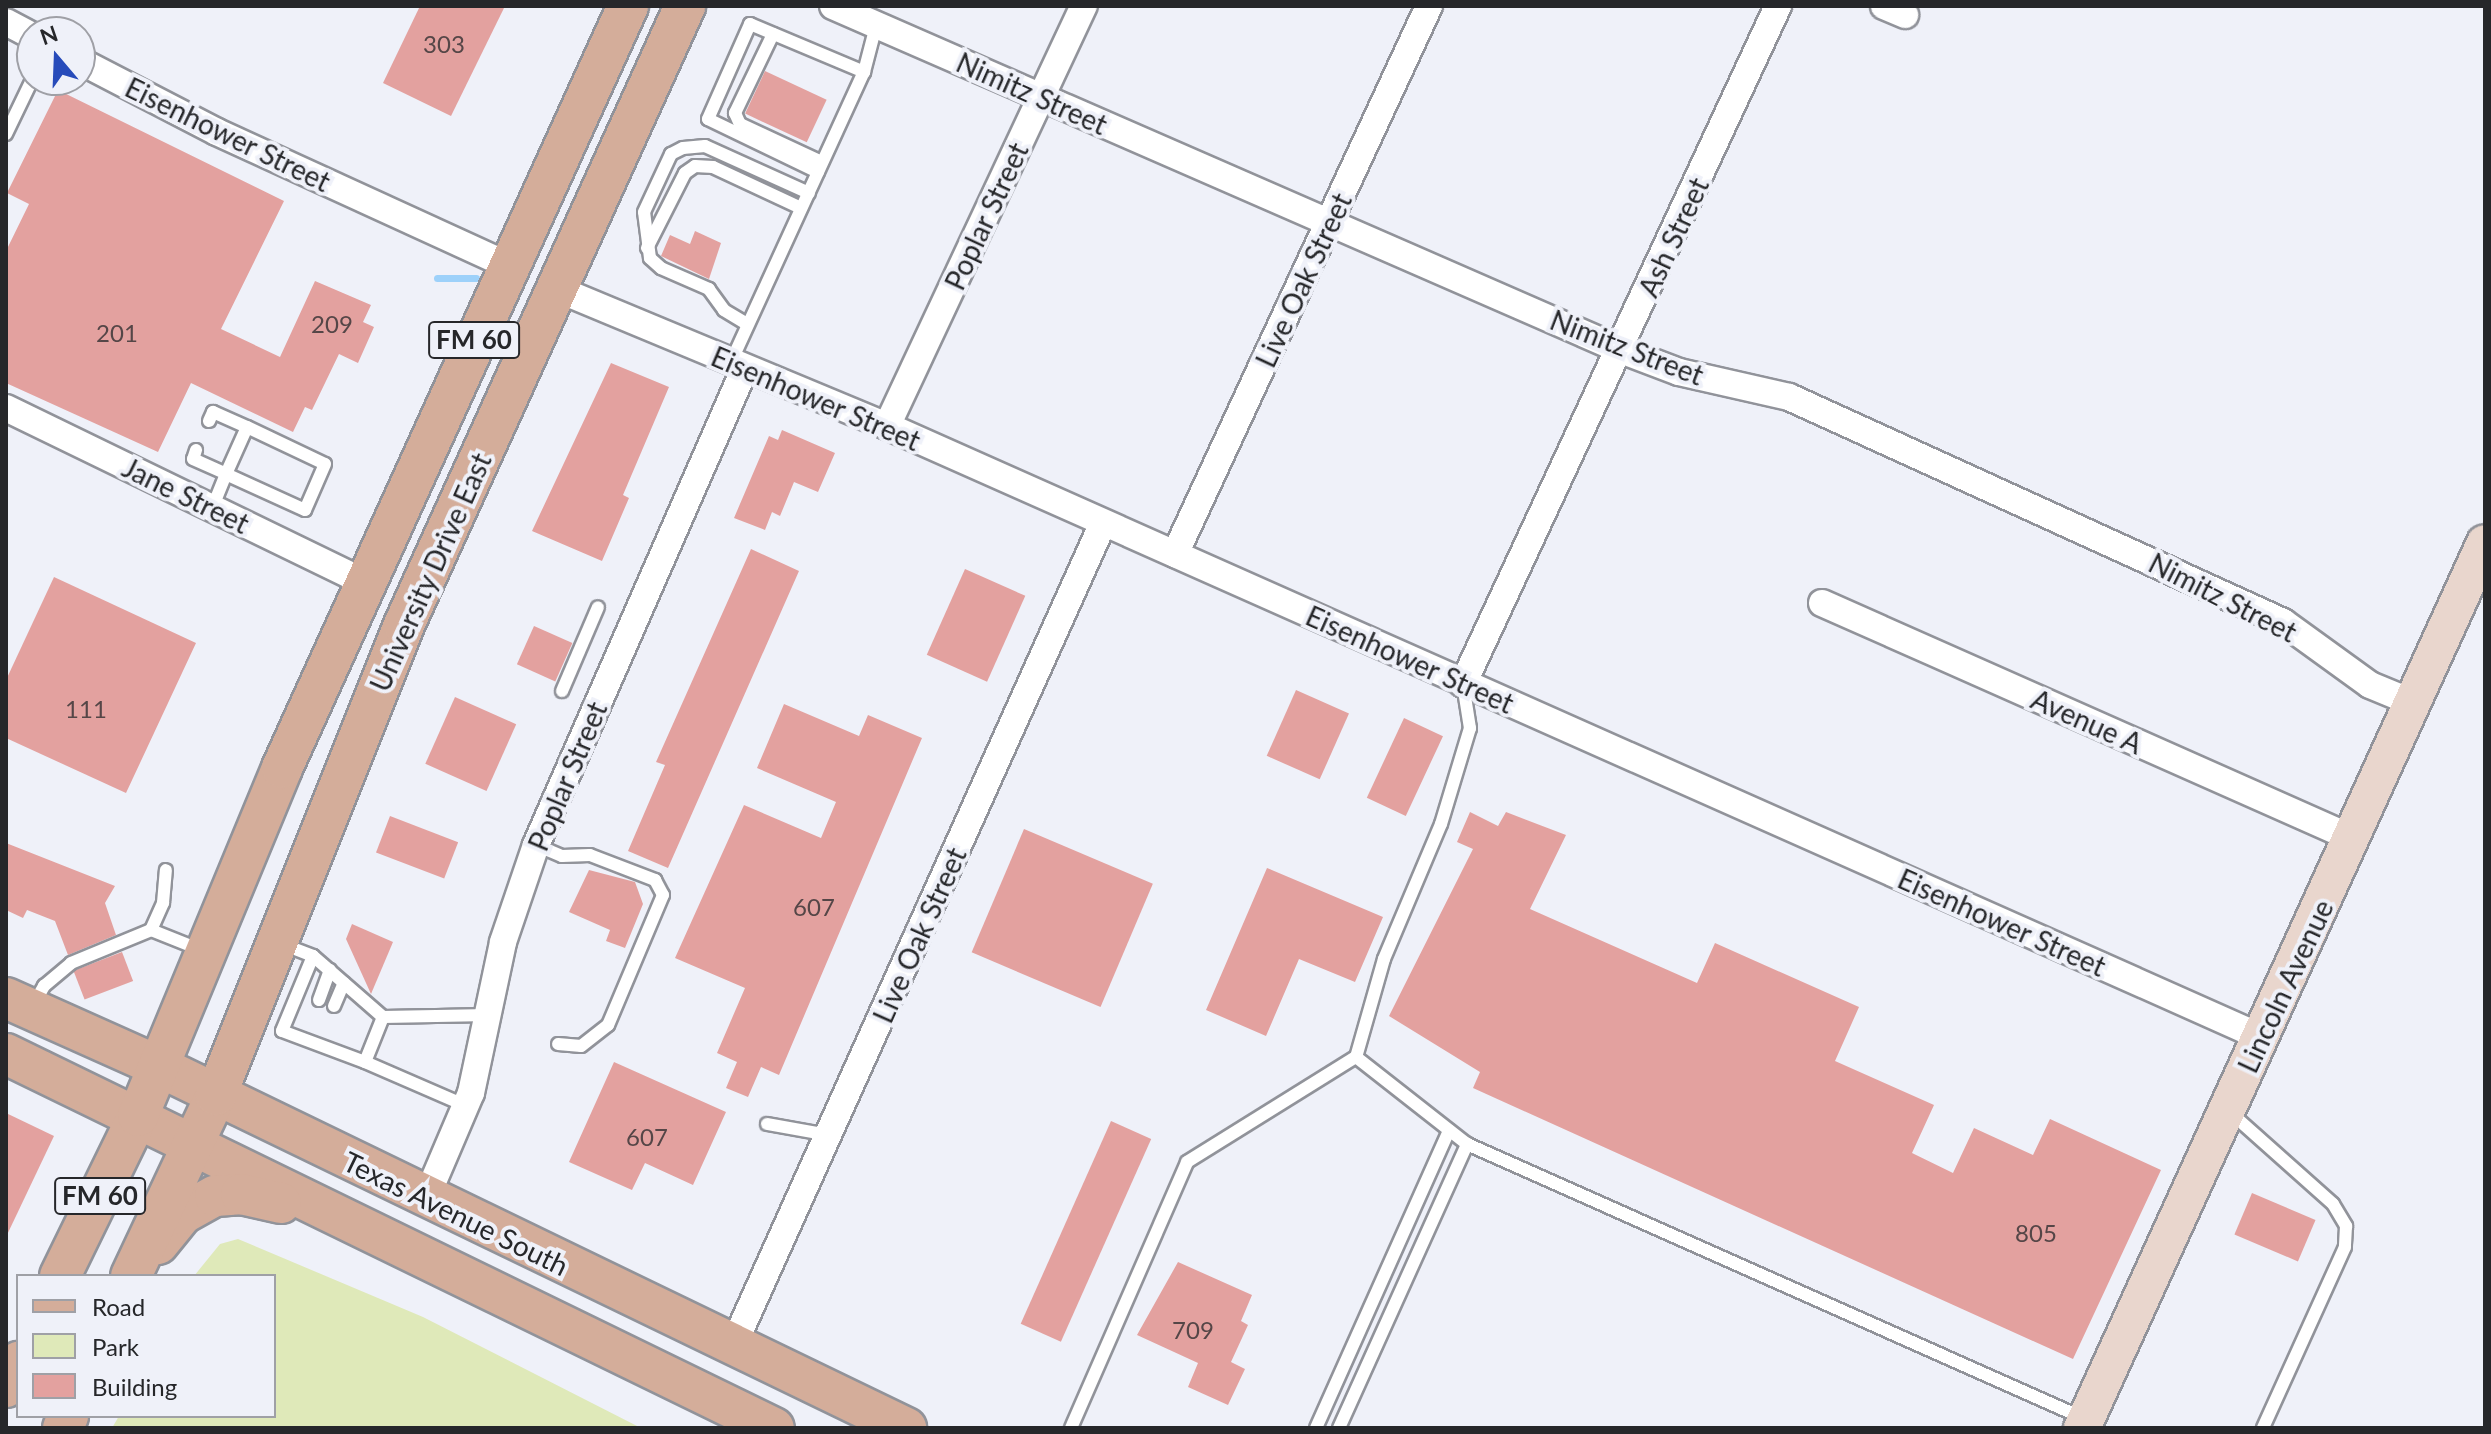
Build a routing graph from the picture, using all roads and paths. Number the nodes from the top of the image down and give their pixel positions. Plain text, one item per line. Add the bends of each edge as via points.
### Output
1 (628, 6) edge
2 (685, 6) edge
3 (833, 6) edge
4 (1084, 6) edge
5 (1429, 6) edge
6 (1778, 6) edge
7 (876, 26) junction
8 (773, 34) junction
9 (96, 69) edge
10 (864, 72) junction
11 (24, 96) edge
12 (1043, 97) junction
13 (6, 134) edge
14 (820, 167) junction
15 (809, 193) junction
16 (801, 208) junction
17 (1330, 225) junction
18 (647, 248) junction
19 (508, 265) junction
20 (555, 288) junction
21 (747, 324) junction
22 (1621, 350) junction
23 (738, 365) junction
24 (6, 408) edge
25 (209, 421) dead end
26 (887, 426) junction
27 (247, 427) junction
28 (196, 450) dead end
29 (226, 474) junction
30 (212, 508) junction
31 (1103, 523) junction
32 (2485, 543) edge
33 (1175, 554) junction
34 (366, 583) junction
35 (1822, 603) dead end
36 (598, 607) dead end
37 (1463, 684) junction
38 (562, 691) dead end
39 (2411, 702) junction
40 (2352, 838) junction
41 (536, 845) junction
42 (166, 870) dead end
43 (151, 930) junction
44 (295, 949) junction
45 (204, 952) junction
46 (330, 970) junction
47 (344, 983) junction
48 (319, 1000) dead end
49 (19, 1004) edge
50 (334, 1006) dead end
51 (489, 1015) junction
52 (383, 1017) junction
53 (2261, 1037) junction
54 (558, 1044) dead end
55 (6, 1054) edge
56 (1356, 1057) junction
57 (365, 1062) junction
58 (160, 1067) junction
59 (216, 1095) junction
60 (466, 1106) junction
61 (2228, 1110) junction
62 (138, 1116) junction
63 (767, 1124) dead end
64 (1449, 1130) junction
65 (829, 1135) junction
66 (1467, 1144) junction
67 (192, 1146) junction
68 (427, 1196) junction
69 (323, 1211) junction
70 (61, 1274) edge
71 (133, 1274) edge
72 (134, 1274) edge
73 (733, 1346) junction
74 (16, 1364) edge
75 (6, 1387) edge
76 (2087, 1425) edge
77 (774, 1428) edge
78 (906, 1428) edge
79 (1071, 1428) edge
80 (1316, 1428) edge
81 (1339, 1428) edge
82 (2263, 1428) edge

1 - 19 main road, University Drive East / FM 60
2 - 20 main road, University Drive East / FM 60
3 - 7 street, Nimitz Street
4 - 12 street, Poplar Street
5 - 17 street, Live Oak Street
6 - 22 street, Ash Street
7 - 10 lane
7 - 12 street, Nimitz Street
8 - 10 lane
8 - 14 lane via 735,113 740,124
8 - 14 lane via 750,24 708,119
9 - 19 street, Eisenhower Street via 217,132
10 - 14 lane
11 - 13 lane
12 - 17 street, Nimitz Street
12 - 26 street, Poplar Street
14 - 15 lane
15 - 16 lane
15 - 18 lane via 705,146 683,148 671,154 644,212
16 - 18 lane via 713,167 695,166 685,173
16 - 21 lane
17 - 22 street, Nimitz Street
17 - 33 street, Live Oak Street
18 - 21 lane via 661,268 709,289 724,310
19 - 34 main road, University Drive East / FM 60
20 - 23 street, Eisenhower Street
20 - 44 main road, University Drive East / FM 60 via 404,625
21 - 23 lane
22 - 37 street, Ash Street
22 - 39 street, Nimitz Street via 1679,372 1789,397 1958,472 2283,622 2370,685
23 - 26 street, Eisenhower Street
23 - 41 street, Poplar Street
24 - 30 street, Jane Street
25 - 27 lane via 213,412
26 - 31 street, Eisenhower Street
27 - 29 lane
27 - 29 lane via 325,464 305,510
28 - 29 lane via 193,459
29 - 30 lane
30 - 34 street, Jane Street
31 - 33 street, Eisenhower Street
31 - 65 street, Live Oak Street
32 - 39 street, Lincoln Avenue
33 - 37 street, Eisenhower Street
34 - 45 main road, University Drive East / FM 60
35 - 40 street, Avenue A
36 - 38 lane
37 - 53 street, Eisenhower Street
37 - 56 lane via 1470,728 1441,824 1384,959
39 - 40 street, Lincoln Avenue
40 - 53 street, Lincoln Avenue
41 - 51 street, Poplar Street via 503,942
41 - 54 lane via 562,856 590,855 655,880 663,895 608,1025 581,1046
42 - 43 lane via 163,903
43 - 45 lane
43 - 49 lane via 71,963
44 - 46 lane
44 - 57 lane via 282,1031
44 - 59 main road, University Drive East / FM 60
45 - 58 main road, University Drive East / FM 60
46 - 47 lane
46 - 48 lane
47 - 50 lane
47 - 52 lane
49 - 58 main road, Texas Avenue South
51 - 52 lane
51 - 60 street, Poplar Street
52 - 57 lane
53 - 61 street, Lincoln Avenue
55 - 62 main road, Texas Avenue South
56 - 64 lane
56 - 79 lane via 1187,1162
57 - 60 lane
58 - 59 main road, Texas Avenue South
58 - 62 main road, FM 60
59 - 67 main road, University Drive East / FM 60
59 - 68 main road, Texas Avenue South
60 - 68 street, Poplar Street
61 - 76 street, Lincoln Avenue
61 - 82 lane via 2333,1204 2346,1226 2345,1247
62 - 67 main road, Texas Avenue South
62 - 70 main road, FM 60
63 - 65 lane
64 - 66 lane
64 - 80 lane
65 - 73 street, Live Oak Street
66 - 76 lane
66 - 81 lane
67 - 69 main road, Texas Avenue South
67 - 71 main road, FM 60
68 - 73 main road, Texas Avenue South
69 - 72 main road via 241,1194 215,1196 182,1214
69 - 77 main road, Texas Avenue South
73 - 78 main road, Texas Avenue South
74 - 75 main road

